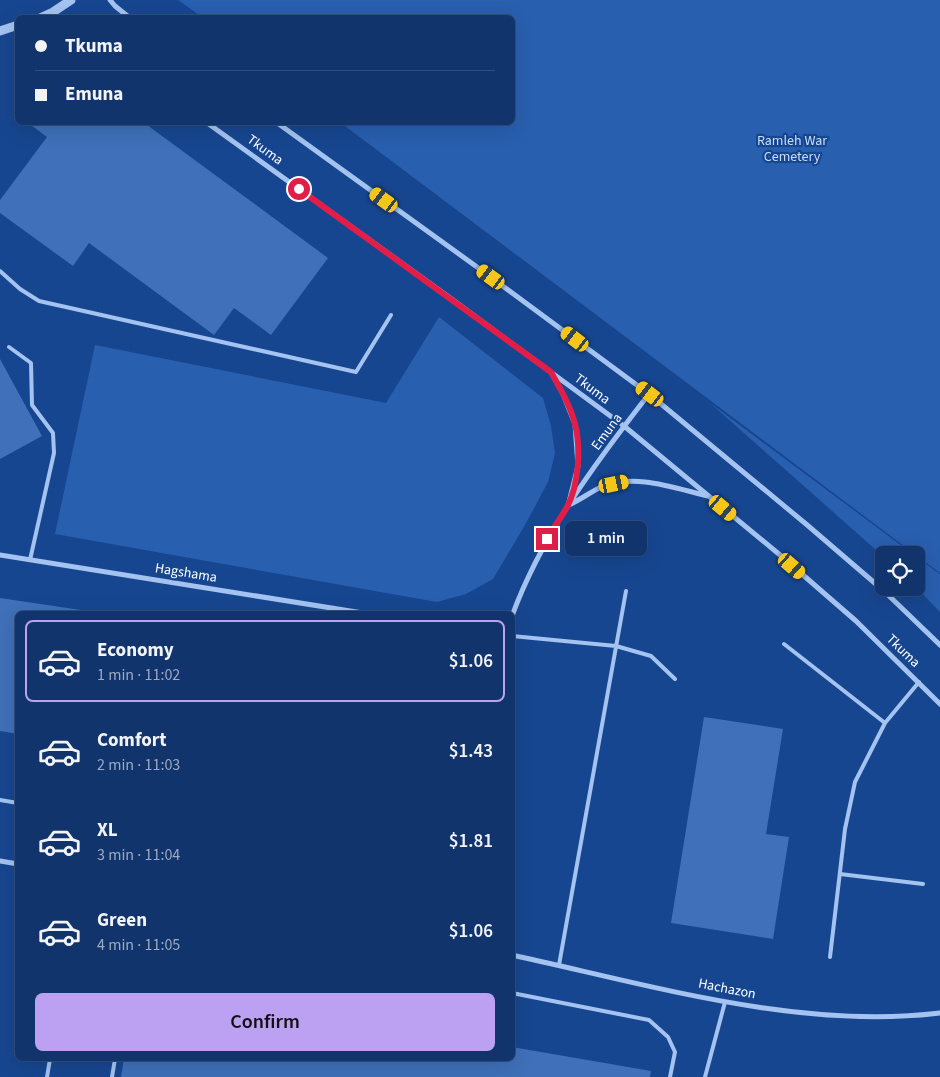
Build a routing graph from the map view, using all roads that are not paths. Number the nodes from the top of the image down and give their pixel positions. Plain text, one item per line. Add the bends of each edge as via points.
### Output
1 (71, 0) edge
2 (110, 0) edge
3 (46, 15) edge
4 (126, 15) edge
5 (0, 23) edge
6 (15, 24) edge
7 (15, 25) edge
8 (0, 32) edge
9 (210, 125) edge
10 (280, 125) edge
11 (0, 271) edge
12 (391, 315) dead end
13 (8, 347) dead end
14 (551, 372) junction
15 (650, 394) junction
16 (624, 426) junction
17 (708, 496) junction
18 (568, 506) junction
19 (0, 555) edge
20 (30, 560) junction
21 (626, 591) dead end
22 (349, 611) edge
23 (514, 611) edge
24 (515, 636) edge
25 (784, 644) dead end
26 (940, 645) edge
27 (616, 646) junction
28 (675, 680) dead end
29 (919, 682) junction
30 (940, 704) edge
31 (886, 723) junction
32 (0, 800) edge
33 (15, 802) edge
34 (0, 861) edge
35 (15, 864) edge
36 (840, 874) junction
37 (923, 884) dead end
38 (515, 956) edge
39 (830, 957) dead end
40 (559, 965) junction
41 (515, 993) edge
42 (725, 1002) junction
43 (940, 1012) edge
44 (50, 1061) edge
45 (116, 1061) edge
46 (47, 1077) edge
47 (112, 1077) edge
48 (670, 1077) edge
49 (705, 1077) edge

1 - 3 street
2 - 4 street
5 - 6 street
7 - 8 street
9 - 14 street, Tkuma
10 - 15 street, Tkuma
11 - 12 lane via 39,301 356,372
13 - 20 lane via 30,362 32,404 52,433 54,453
14 - 16 street, Tkuma
14 - 18 street via 575,424 578,466
15 - 16 street, Emuna
15 - 26 street, Tkuma via 884,591
16 - 17 street, Tkuma
16 - 18 street, Emuna
17 - 18 street via 650,482 626,482 602,487
17 - 29 street, Tkuma via 856,621
18 - 23 street, Emuna via 550,534
19 - 20 street, Hagshama
20 - 22 street, Hagshama
21 - 27 lane
24 - 27 lane
25 - 31 lane
27 - 28 lane via 651,656
27 - 40 lane
29 - 30 street, Tkuma
29 - 31 lane
31 - 36 lane via 855,782
32 - 33 lane
34 - 35 street
36 - 37 lane
36 - 39 lane
38 - 40 street, Hachazon
40 - 42 street, Hachazon
41 - 48 lane via 650,1020 668,1037 675,1052
42 - 43 street, Hachazon via 791,1012 850,1015
42 - 49 lane
44 - 46 lane
45 - 47 lane

